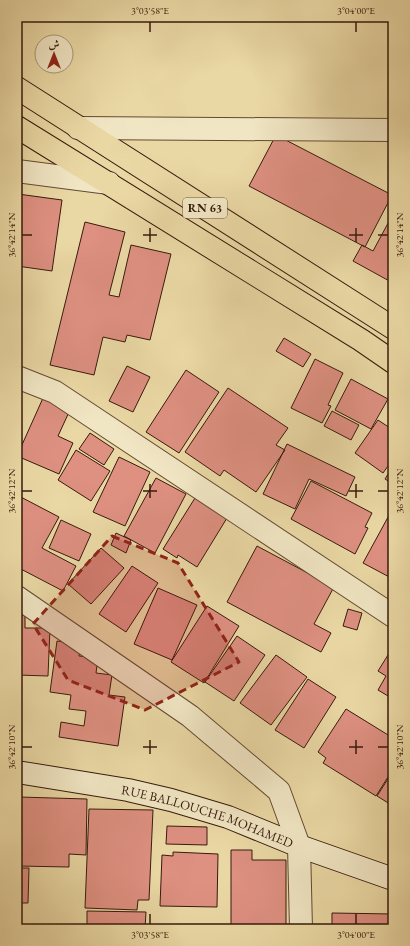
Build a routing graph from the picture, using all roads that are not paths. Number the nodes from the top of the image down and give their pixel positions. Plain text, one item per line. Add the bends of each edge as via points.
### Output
1 (17, 88) edge
2 (17, 127) edge
3 (78, 128) junction
4 (393, 130) edge
5 (17, 171) edge
6 (109, 183) junction
7 (393, 328) edge
8 (393, 362) edge
9 (17, 377) edge
10 (17, 598) edge
11 (393, 616) edge
12 (17, 772) edge
13 (299, 846) junction
14 (393, 879) edge
15 (301, 929) edge

1 - 3 main road, RN 63
2 - 6 main road, RN 63
3 - 4 street
3 - 7 main road, RN 63
5 - 6 street
6 - 8 main road, RN 63
9 - 11 street via 55,392
10 - 13 street via 190,716 279,791
12 - 13 street, RUE BALLOUCHE MOHAMED via 128,790 170,800 228,817
13 - 14 street, RUE BALLOUCHE MOHAMED
13 - 15 street

